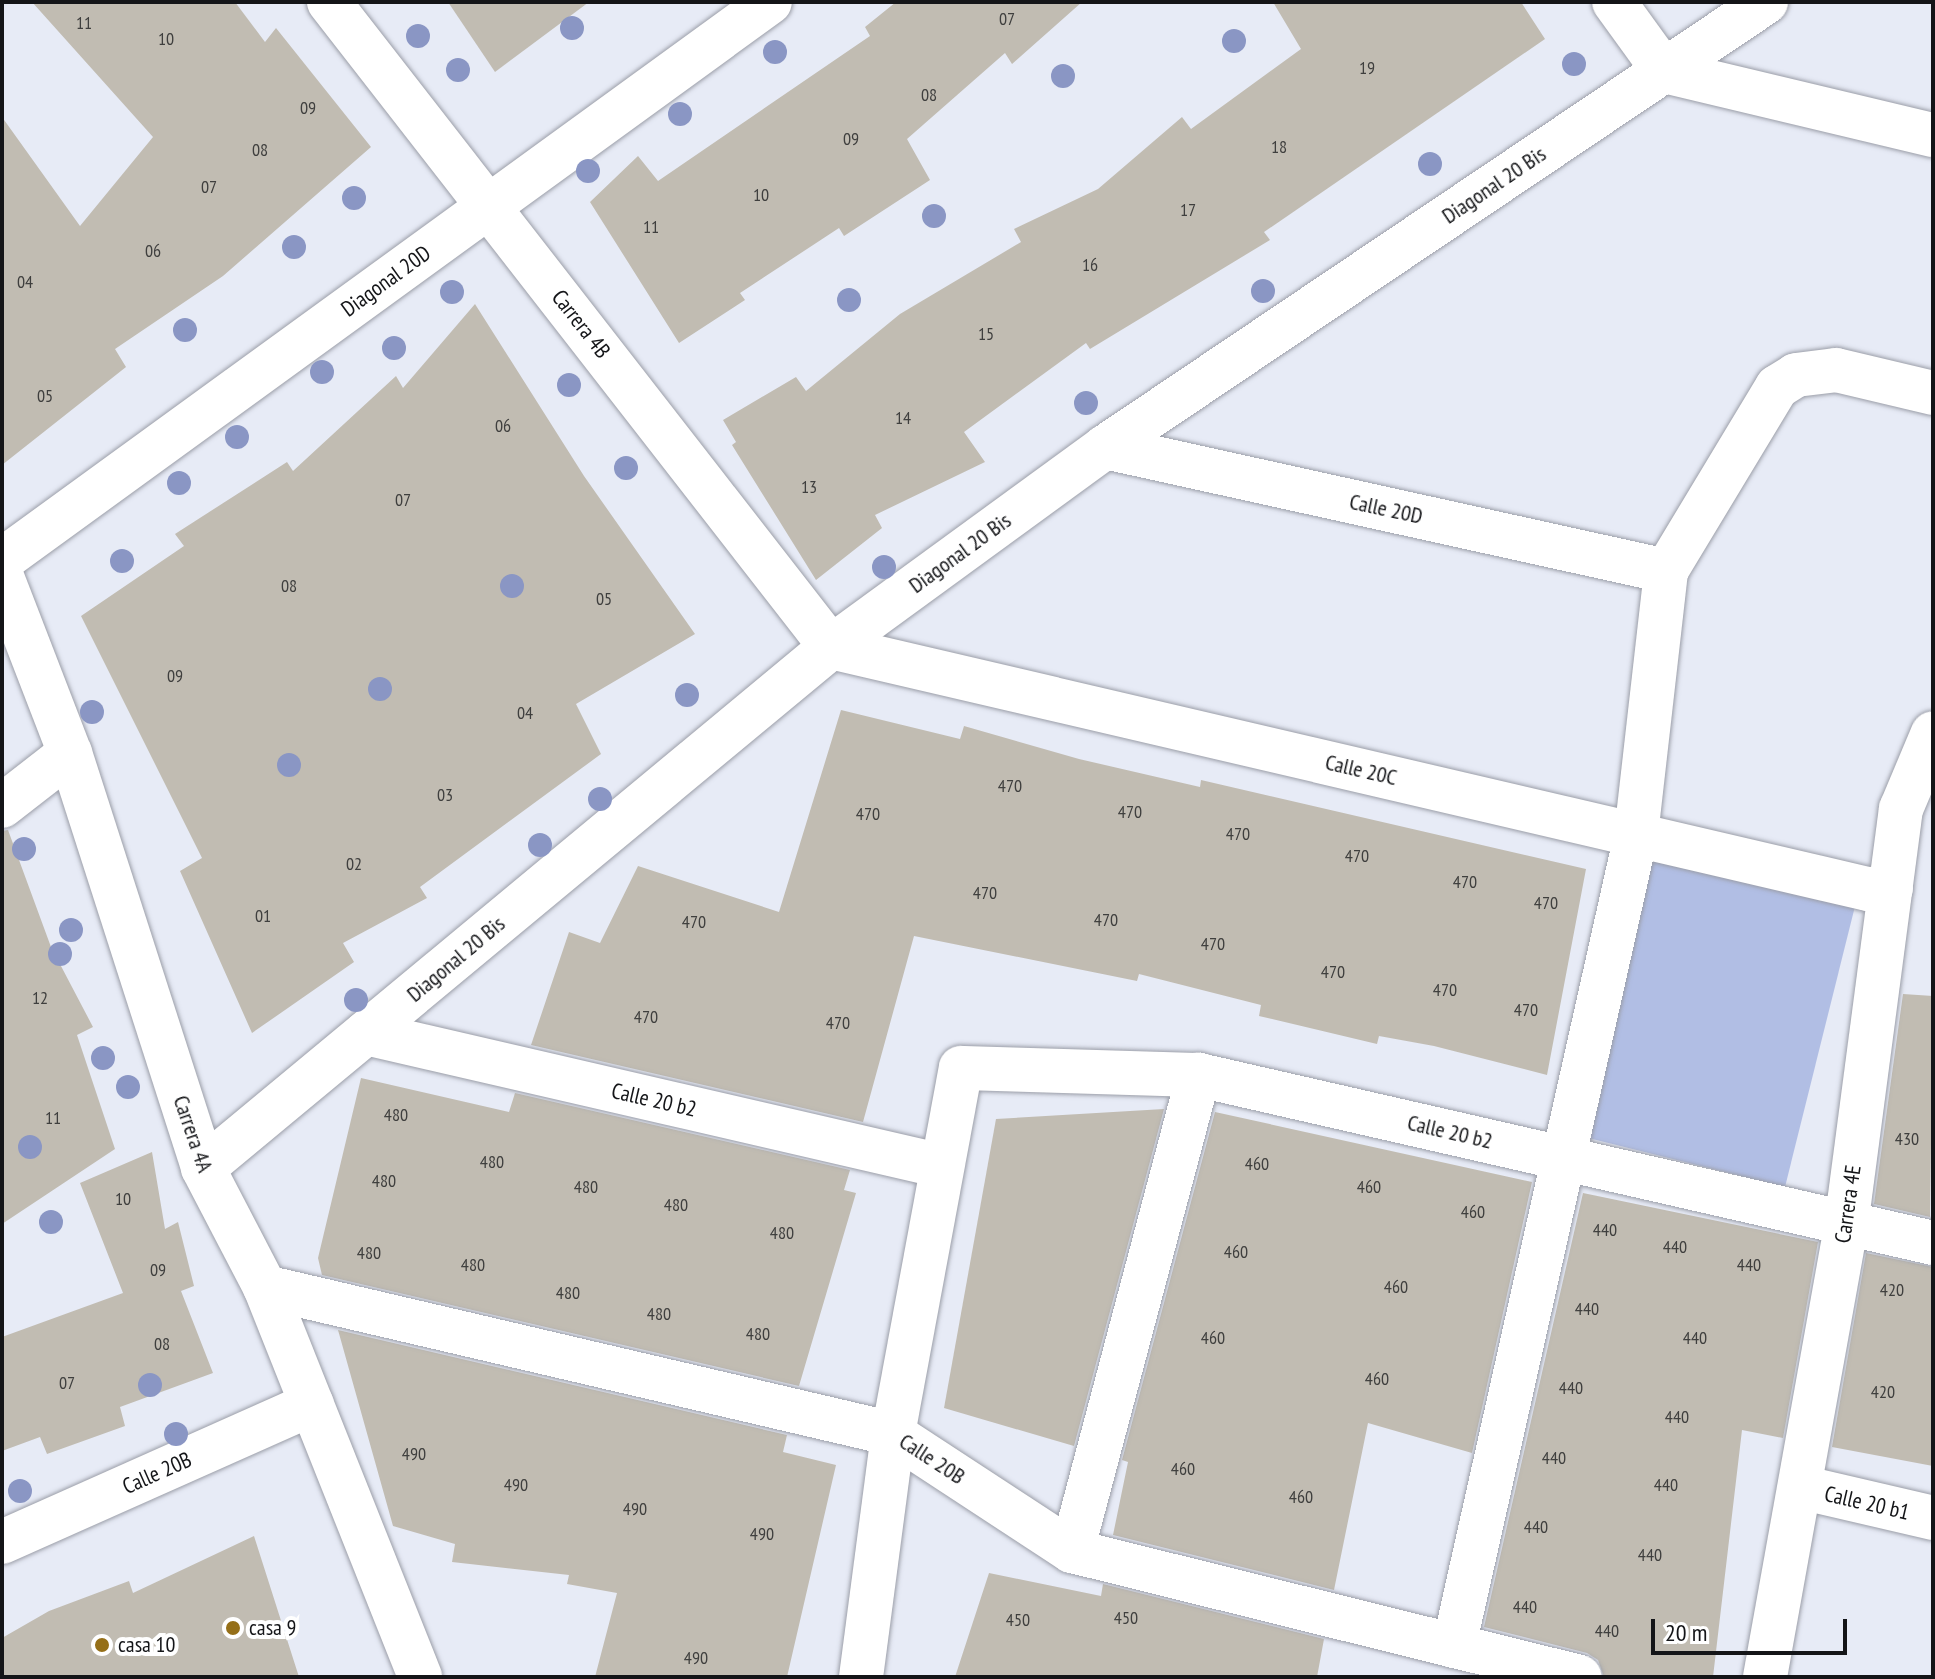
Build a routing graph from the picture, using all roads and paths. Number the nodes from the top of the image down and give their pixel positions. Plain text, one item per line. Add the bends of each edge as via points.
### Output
1 (329, 2) edge
2 (770, 2) edge
3 (1614, 2) edge
4 (1766, 2) edge
5 (1664, 71) junction
6 (1933, 135) edge
7 (489, 206) junction
8 (1933, 393) edge
9 (1105, 447) junction
10 (2, 560) edge
11 (1666, 571) junction
12 (2, 577) edge
13 (831, 647) junction
14 (1933, 733) edge
15 (70, 753) junction
16 (2, 806) edge
17 (1917, 813) edge
18 (1636, 835) junction
19 (1891, 888) junction
20 (366, 1033) junction
21 (1199, 1075) junction
22 (1564, 1157) junction
23 (942, 1166) junction
24 (203, 1168) junction
25 (1846, 1226) junction
26 (1933, 1243) edge
27 (265, 1287) junction
28 (312, 1404) junction
29 (893, 1434) junction
30 (1800, 1487) junction
31 (1933, 1518) edge
32 (2, 1542) edge
33 (1072, 1551) junction
34 (1454, 1646) junction
35 (420, 1677) edge
36 (861, 1677) edge
37 (1580, 1677) edge
38 (1765, 1677) edge

1 - 7 street, Carrera 4B
2 - 7 street, Diagonal 20D
3 - 5 street
4 - 5 street, Diagonal 20 Bis
5 - 6 street
5 - 9 street, Diagonal 20 Bis
7 - 10 street, Diagonal 20D
7 - 13 street, Carrera 4B
8 - 11 street via 1836,370 1796,375 1777,387
9 - 11 street, Calle 20D
9 - 13 street, Diagonal 20 Bis
11 - 18 street
12 - 15 street, Carrera 4A
13 - 18 street, Calle 20C
13 - 20 street, Diagonal 20 Bis
14 - 17 street, Carrera 4E
15 - 16 street
15 - 24 street, Carrera 4A
17 - 19 street, Carrera 4E
18 - 19 street, Calle 20C via 1868,889
18 - 22 street
19 - 25 street, Carrera 4E
20 - 23 street, Calle 20 b2
20 - 24 street, Diagonal 20 Bis
21 - 22 street, Calle 20 b2
21 - 23 street, Calle 20 b2 via 961,1068
21 - 33 street
22 - 25 street, Calle 20 b2
22 - 34 street
23 - 29 street
24 - 27 street, Carrera 4A
25 - 26 street, Calle 20 b2
25 - 30 street, Carrera 4E
27 - 28 street, Carrera 4A
27 - 29 street, Calle 20B
28 - 32 street, Calle 20B
28 - 35 street, Carrera 4A
29 - 33 street, Calle 20B
29 - 36 street
30 - 31 street, Calle 20 b1
30 - 38 street, Carrera 4E
33 - 34 street, Calle 20B
34 - 37 street, Calle 20B

